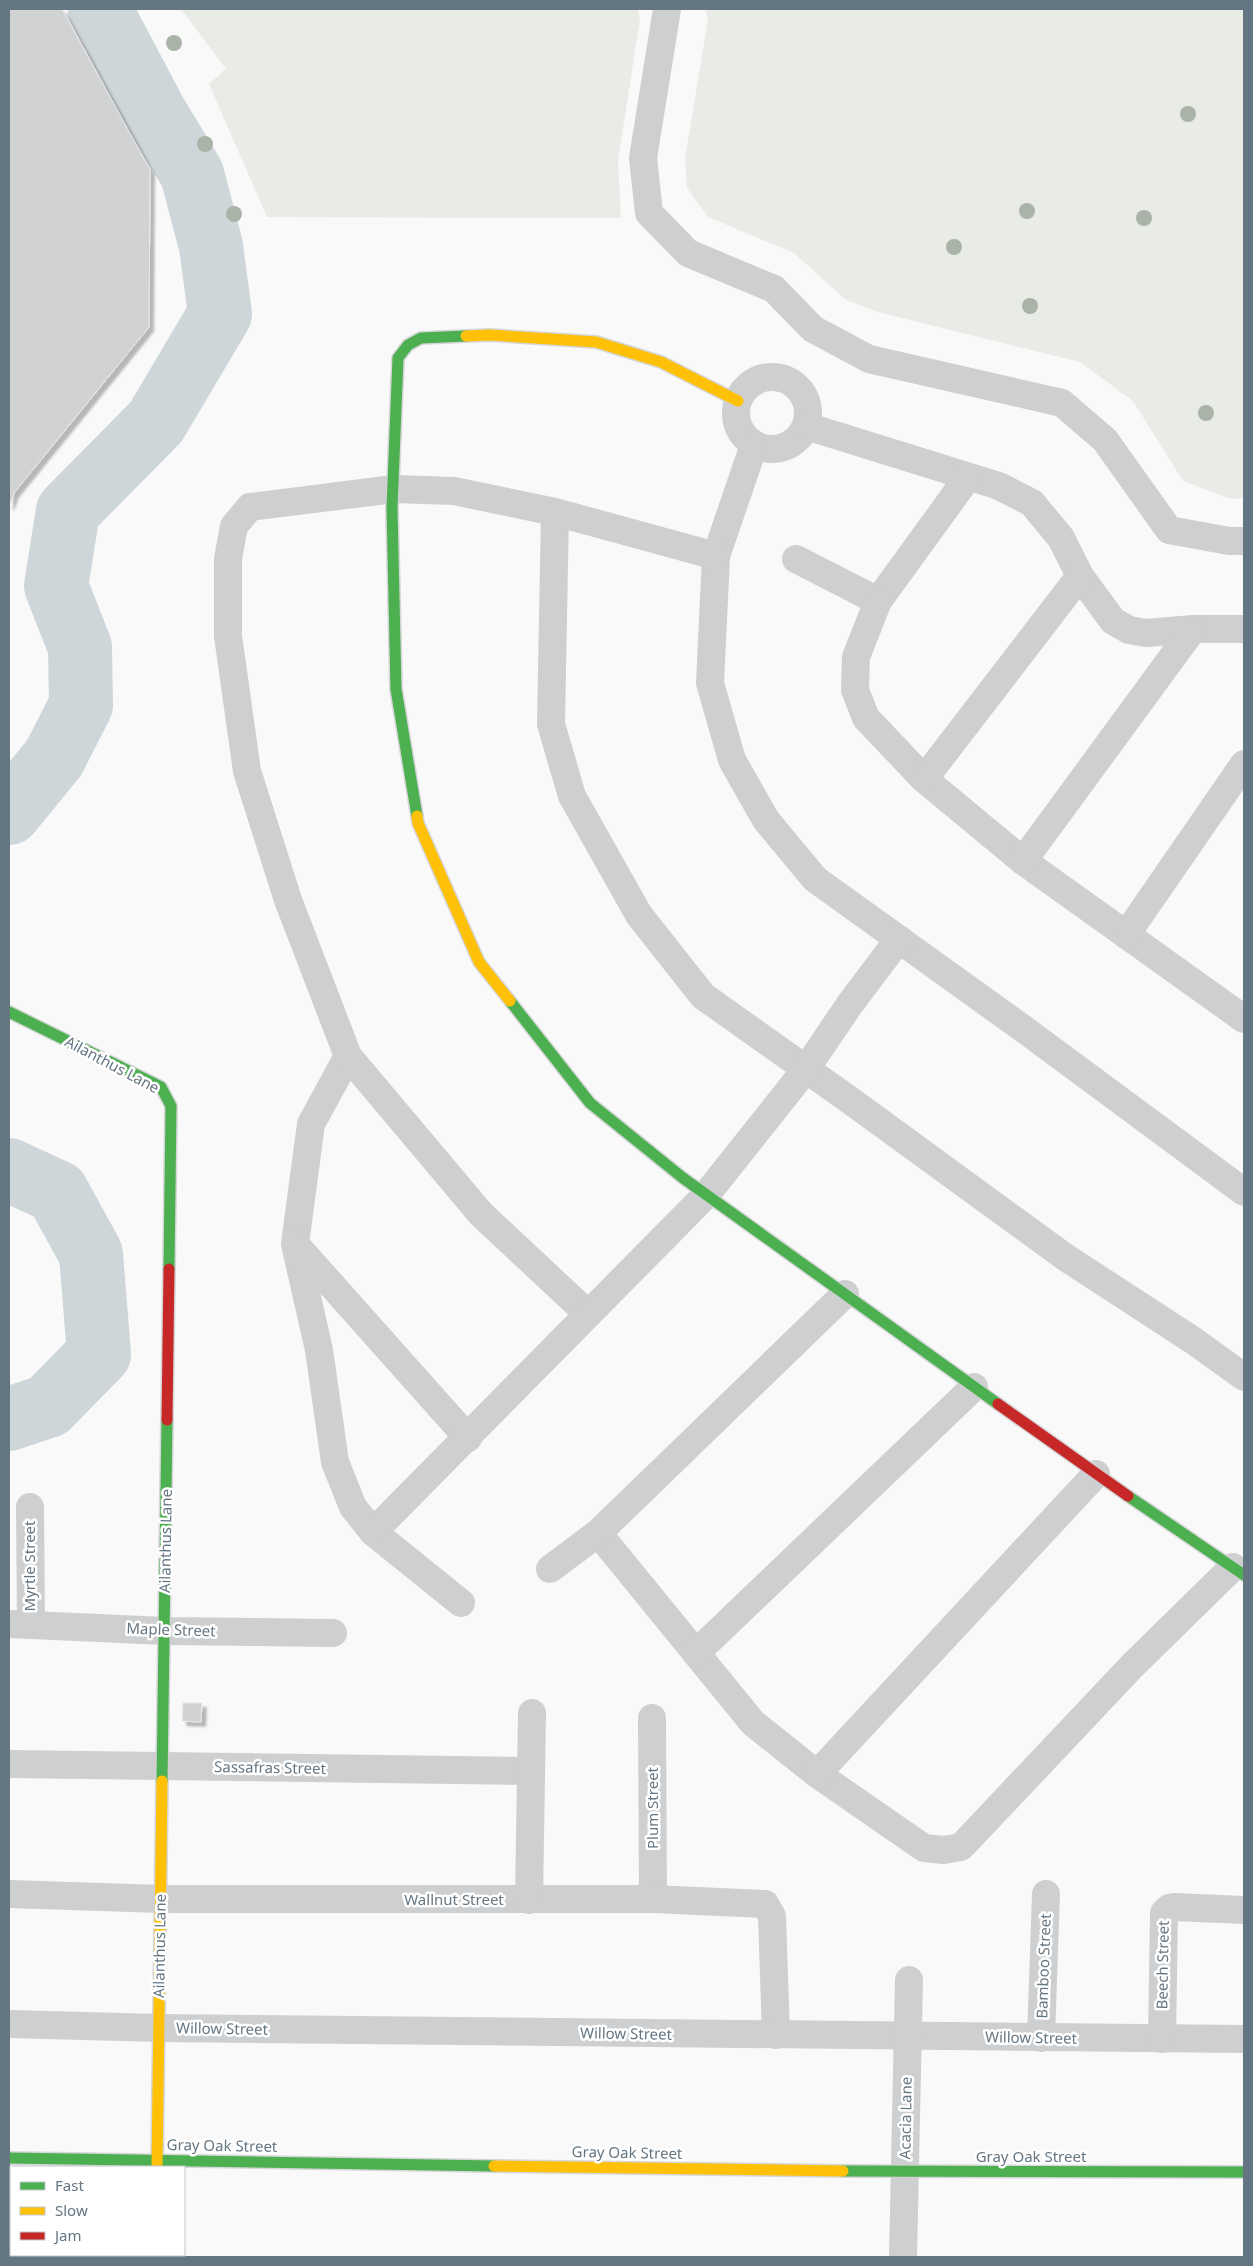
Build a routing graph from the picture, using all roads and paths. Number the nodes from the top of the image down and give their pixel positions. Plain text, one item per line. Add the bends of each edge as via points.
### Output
1 (667, 9) edge
2 (738, 401) junction
3 (806, 426) junction
4 (754, 445) junction
5 (968, 476) junction
6 (394, 489) junction
7 (554, 512) junction
8 (1244, 541) edge
9 (716, 556) junction
10 (796, 560) dead end
11 (1080, 576) junction
12 (878, 601) junction
13 (1193, 629) junction
14 (1244, 629) edge
15 (1244, 764) edge
16 (924, 779) junction
17 (1023, 861) junction
18 (1126, 936) junction
19 (899, 940) junction
20 (1240, 1009) edge
21 (9, 1012) edge
22 (348, 1056) junction
23 (806, 1069) junction
24 (1244, 1192) edge
25 (706, 1195) junction
26 (295, 1244) junction
27 (845, 1294) junction
28 (588, 1314) junction
29 (1244, 1377) edge
30 (974, 1387) junction
31 (468, 1438) junction
32 (1096, 1474) junction
33 (30, 1507) dead end
34 (373, 1532) junction
35 (598, 1533) junction
36 (550, 1569) dead end
37 (1238, 1571) edge
38 (460, 1603) dead end
39 (20, 1624) edge
40 (165, 1631) junction
41 (333, 1634) dead end
42 (696, 1654) junction
43 (532, 1713) dead end
44 (652, 1718) dead end
45 (9, 1764) edge
46 (163, 1767) junction
47 (531, 1771) junction
48 (818, 1774) junction
49 (9, 1894) edge
50 (1046, 1894) dead end
51 (161, 1899) junction
52 (653, 1899) junction
53 (529, 1900) junction
54 (1244, 1910) edge
55 (909, 1980) dead end
56 (9, 2024) edge
57 (159, 2028) junction
58 (776, 2035) junction
59 (908, 2036) junction
60 (1041, 2038) junction
61 (1162, 2039) junction
62 (1244, 2039) edge
63 (9, 2158) edge
64 (157, 2164) edge
65 (905, 2172) junction
66 (1244, 2172) edge
67 (903, 2257) edge

1 - 8 street via 643,158 649,213 688,254 774,289 813,329 869,359 1062,403 1105,440 1169,530
2 - 3 street via 744,390 766,377 790,382 806,401
2 - 4 street via 738,426
2 - 6 street via 661,362 596,342 490,335 421,338 408,345 398,358
3 - 4 street via 800,436 784,447 766,449
3 - 5 street
4 - 9 street
5 - 11 street via 999,486 1032,503 1061,538
5 - 12 street
6 - 7 street via 454,491
6 - 22 street via 250,507 234,526 228,559 228,636 247,771 288,900
6 - 25 street via 396,689 418,823 479,962 590,1103
7 - 9 street
7 - 23 street via 551,724 572,796 639,915 703,996
9 - 19 street via 710,683 732,760 766,820 815,879
10 - 12 street
11 - 13 street via 1113,621 1129,630 1146,633
11 - 16 street
12 - 16 street via 856,657 854,690 866,718
13 - 14 street
13 - 17 street
15 - 18 street
16 - 17 street
17 - 18 street
18 - 20 street
19 - 23 street
19 - 24 street
21 - 40 street, Ailanthus Lane via 161,1087 171,1106
22 - 26 street via 311,1124
22 - 28 street via 481,1214
23 - 25 street
23 - 29 street via 1065,1257
25 - 27 street
25 - 28 street
26 - 31 street
26 - 34 street via 319,1350 336,1462 353,1507
27 - 30 street
27 - 35 street
28 - 31 street
30 - 32 street
30 - 42 street
31 - 34 street
32 - 37 street
32 - 48 street
33 - 39 street, Myrtle Street
34 - 38 street
35 - 36 street
35 - 42 street
37 - 48 street via 1132,1666 961,1847 944,1850 924,1848
39 - 40 street, Maple Street
40 - 41 street, Maple Street
40 - 46 street, Ailanthus Lane
42 - 48 street via 753,1723
43 - 47 street
44 - 52 street, Plum Street
45 - 46 street, Sassafras Street
46 - 47 street, Sassafras Street
46 - 51 street, Ailanthus Lane
47 - 53 street
49 - 51 street, Wallnut Street
50 - 60 street, Bamboo Street
51 - 53 street, Wallnut Street
51 - 57 street, Ailanthus Lane
52 - 53 street, Wallnut Street
52 - 58 street, Wallnut Street via 766,1904 772,1916
54 - 61 street, Beech Street via 1174,1907 1164,1913
55 - 59 street, Acacia Lane
56 - 57 street, Willow Street
57 - 58 street, Willow Street
57 - 64 street, Ailanthus Lane
58 - 59 street, Willow Street
59 - 60 street, Willow Street
59 - 65 street, Acacia Lane
60 - 61 street, Willow Street
61 - 62 street, Willow Street
63 - 64 street, Gray Oak Street
64 - 65 street, Gray Oak Street
65 - 66 street, Gray Oak Street
65 - 67 street, Acacia Lane

